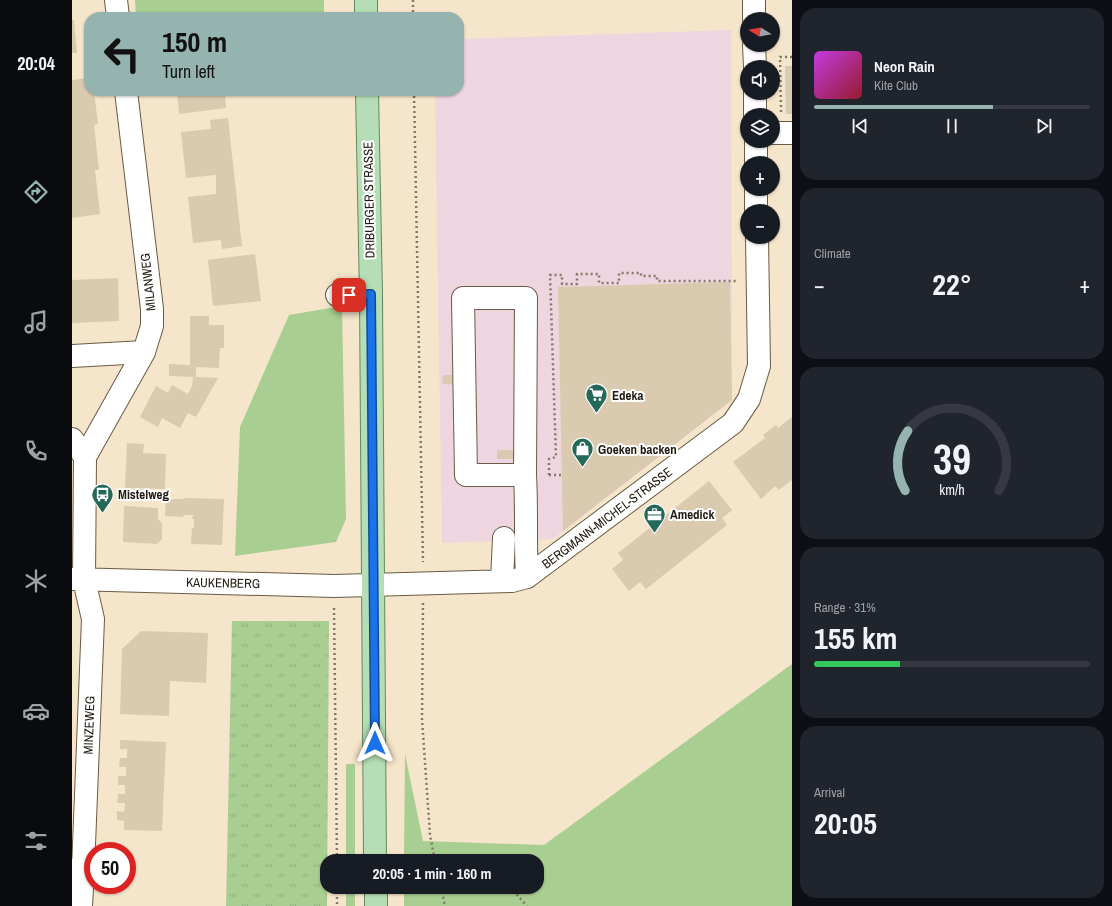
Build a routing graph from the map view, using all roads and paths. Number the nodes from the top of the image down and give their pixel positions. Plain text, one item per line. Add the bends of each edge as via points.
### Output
1 (116, 0) edge
2 (366, 0) edge
3 (413, 0) edge
4 (754, 0) edge
5 (117, 12) edge
6 (366, 12) edge
7 (413, 12) edge
8 (754, 12) edge
9 (792, 57) edge
10 (127, 96) edge
11 (367, 96) edge
12 (414, 96) edge
13 (781, 105) dead end
14 (792, 133) edge
15 (780, 134) edge
16 (757, 244) edge
17 (757, 281) junction
18 (371, 294) junction
19 (338, 295) dead end
20 (144, 352) junction
21 (72, 356) edge
22 (72, 440) edge
23 (85, 457) junction
24 (525, 475) junction
25 (550, 475) dead end
26 (504, 538) dead end
27 (527, 577) junction
28 (78, 580) edge
29 (502, 581) junction
30 (424, 582) junction
31 (374, 585) junction
32 (334, 586) junction
33 (337, 854) edge
34 (376, 854) edge
35 (434, 854) edge
36 (77, 870) edge
37 (337, 894) edge
38 (376, 894) edge
39 (442, 894) edge
40 (516, 894) edge
41 (81, 906) edge
42 (337, 906) edge
43 (376, 906) edge
44 (445, 906) edge
45 (526, 906) edge

1 - 5 street
2 - 6 main road
3 - 7 path
4 - 8 street
9 - 13 path via 780,57
10 - 20 street, MILANWEG via 152,309 152,326
11 - 18 main road, DRIBURGER STRASSE
12 - 30 path
14 - 15 street
16 - 17 street, BERGMANN-MICHEL-STRASSE
17 - 25 path via 657,281 657,276 618,273 619,283 599,283 599,274 577,274 577,284 562,284 562,275 550,275 556,458 549,459
17 - 27 street, BERGMANN-MICHEL-STRASSE via 759,366 750,399 733,423
18 - 19 street
18 - 31 main road, DRIBURGER STRASSE
20 - 21 street
20 - 23 street, MILANWEG
22 - 23 street
23 - 28 street
24 - 24 street via 526,298 463,298 466,475
24 - 27 street
26 - 29 street
27 - 29 street, BERGMANN-MICHEL-STRASSE
28 - 32 street, KAUKENBERG
28 - 36 street, MINZEWEG via 93,619
29 - 30 street, BERGMANN-MICHEL-STRASSE
30 - 31 street, BERGMANN-MICHEL-STRASSE
30 - 35 path via 422,719 430,835
31 - 32 street, KAUKENBERG
31 - 34 main road, DRIBURGER STRASSE
32 - 33 path
36 - 41 street, MINZEWEG
37 - 42 path
38 - 43 main road
39 - 44 path
40 - 45 path

